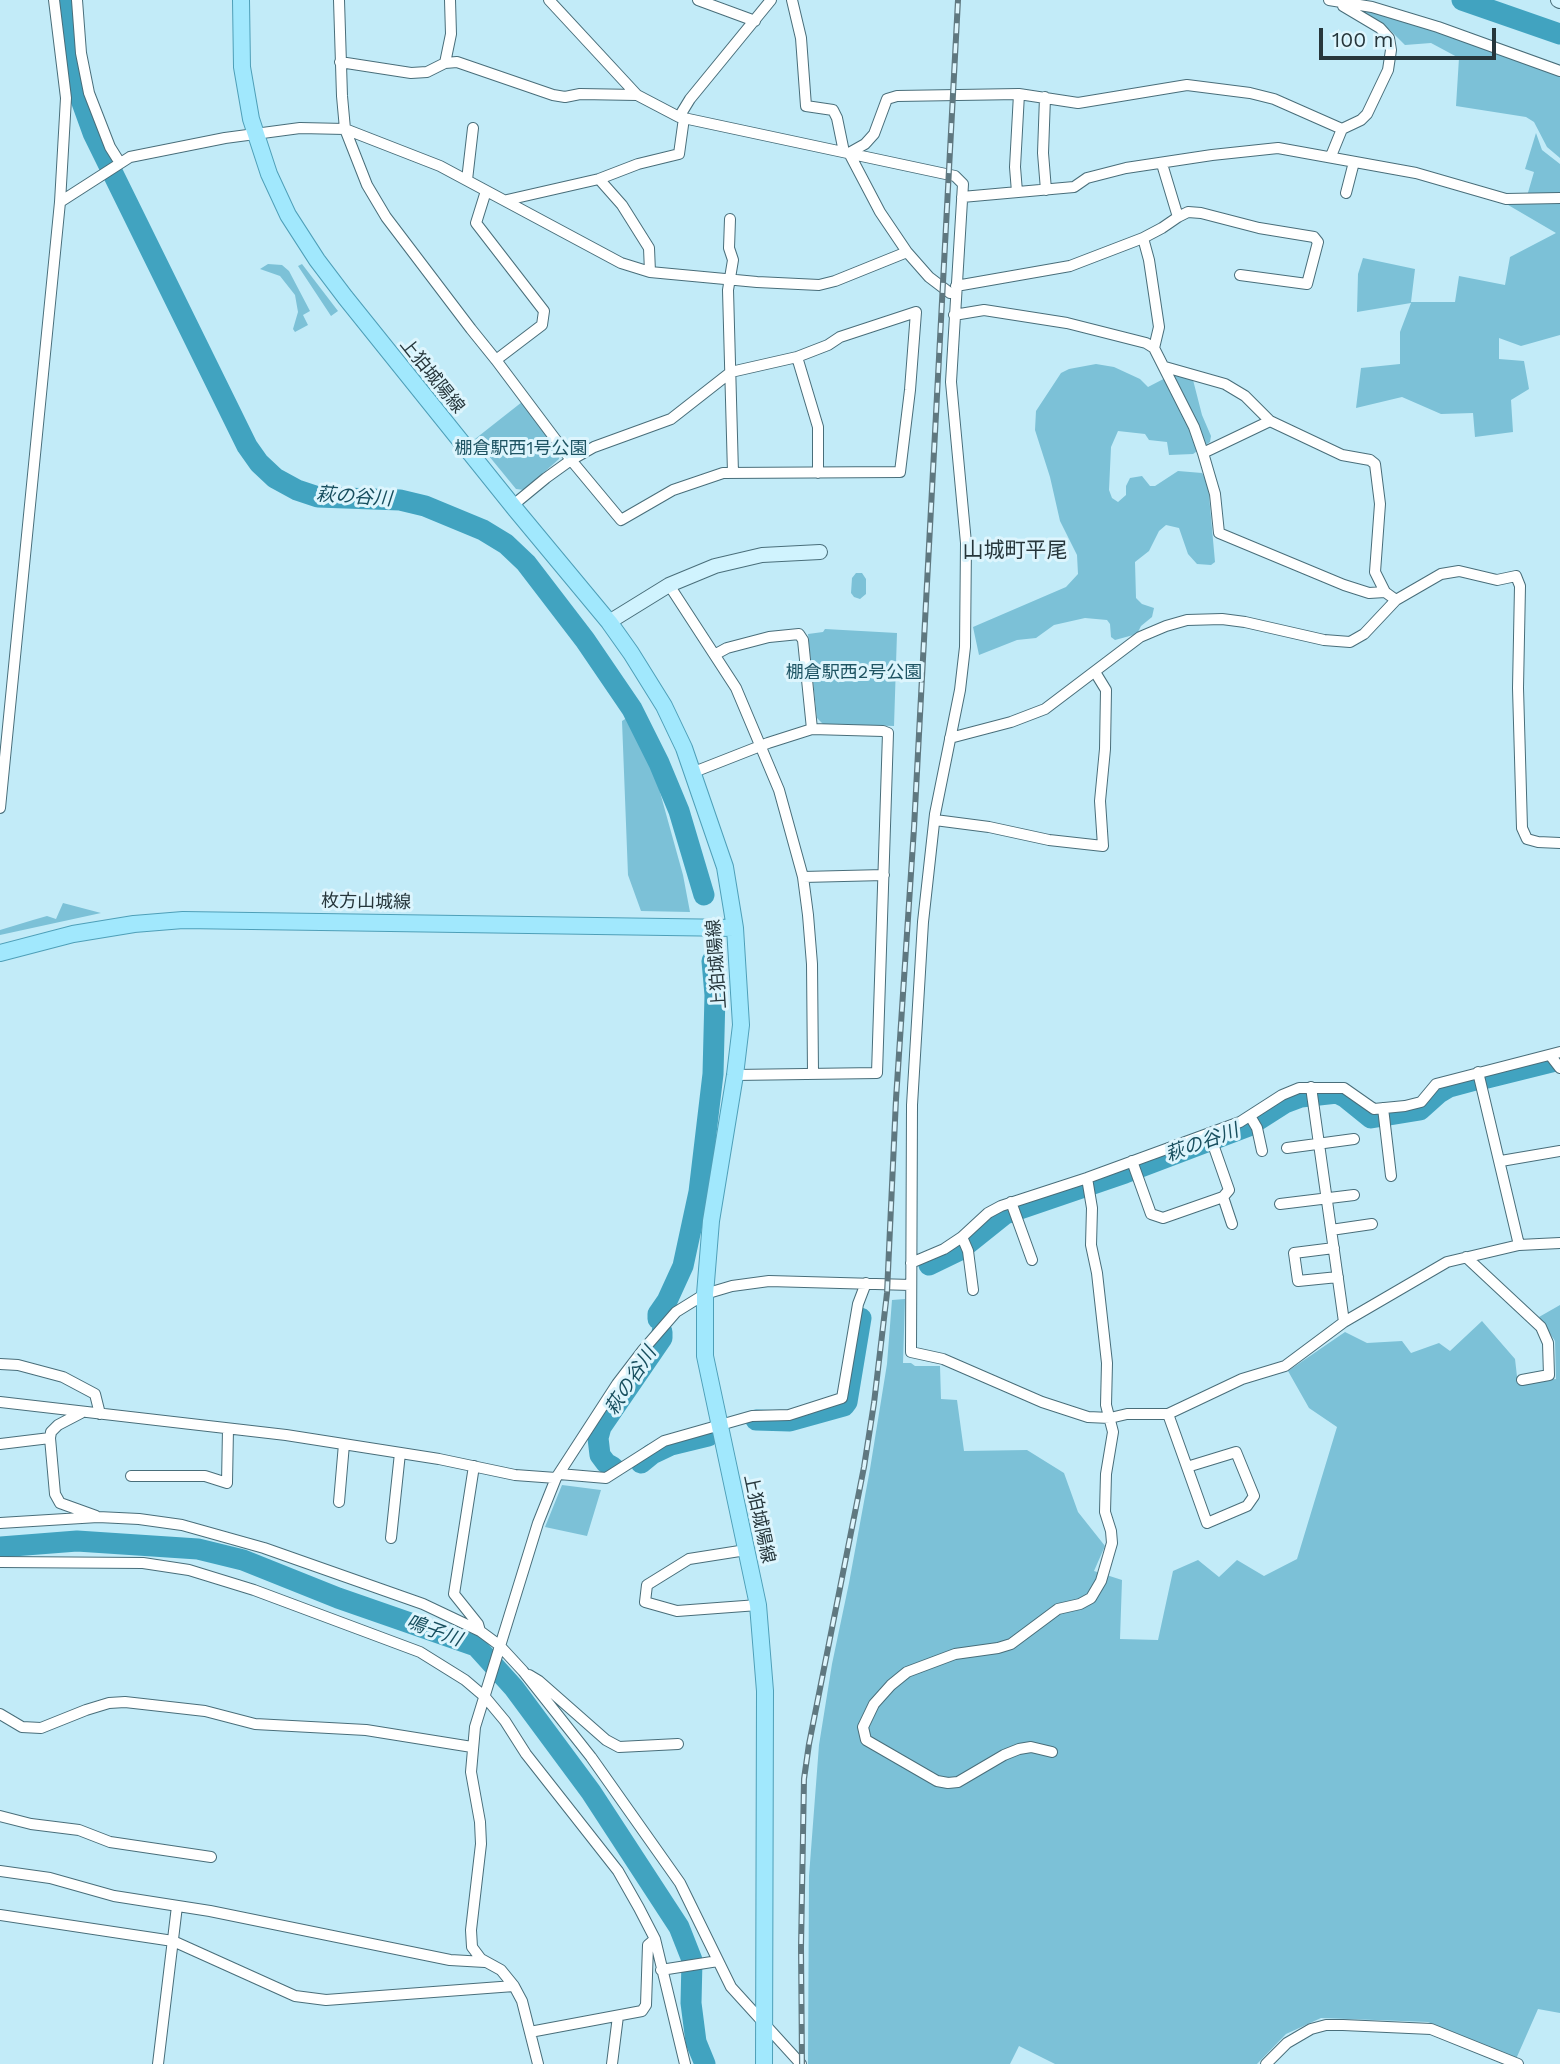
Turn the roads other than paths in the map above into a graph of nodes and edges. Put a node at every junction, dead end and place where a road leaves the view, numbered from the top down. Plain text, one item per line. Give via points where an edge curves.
1 (54, 0) edge
2 (77, 0) edge
3 (241, 0) edge
4 (339, 0) edge
5 (450, 0) edge
6 (549, 0) edge
7 (698, 0) edge
8 (771, 0) edge
9 (792, 0) edge
10 (1333, 2) edge
11 (755, 21) junction
12 (340, 62) junction
13 (445, 63) junction
14 (1560, 71) edge
15 (1019, 93) junction
16 (638, 95) junction
17 (1045, 97) junction
18 (682, 118) junction
19 (473, 128) dead end
20 (345, 129) junction
21 (1342, 129) junction
22 (255, 135) junction
23 (846, 153) junction
24 (1331, 156) junction
25 (1354, 162) junction
26 (119, 164) junction
27 (1162, 164) junction
28 (599, 179) junction
29 (467, 180) junction
30 (1046, 190) junction
31 (486, 191) junction
32 (1017, 192) junction
33 (1346, 193) dead end
34 (962, 197) junction
35 (1560, 198) edge
36 (507, 200) junction
37 (60, 202) junction
38 (1178, 217) junction
39 (730, 219) dead end
40 (1143, 238) junction
41 (907, 252) junction
42 (650, 272) junction
43 (1240, 275) dead end
44 (731, 280) junction
45 (956, 290) junction
46 (954, 315) junction
47 (1154, 348) junction
48 (797, 357) junction
49 (496, 360) junction
50 (1165, 367) junction
51 (731, 372) junction
52 (1270, 421) junction
53 (1203, 453) junction
54 (571, 460) junction
55 (733, 473) junction
56 (818, 473) junction
57 (512, 506) junction
58 (820, 552) dead end
59 (669, 585) junction
60 (1385, 592) junction
61 (1396, 600) junction
62 (610, 622) junction
63 (716, 654) junction
64 (1095, 672) junction
65 (812, 729) junction
66 (950, 738) junction
67 (762, 747) junction
68 (694, 772) junction
69 (0, 808) edge
70 (935, 820) junction
71 (1560, 843) edge
72 (884, 875) junction
73 (803, 877) junction
74 (735, 928) junction
75 (0, 953) edge
76 (1556, 1059) edge
77 (1478, 1072) junction
78 (813, 1073) junction
79 (735, 1075) junction
80 (1313, 1092) junction
81 (1383, 1114) junction
82 (1252, 1120) junction
83 (1211, 1137) junction
84 (1354, 1139) dead end
85 (1320, 1143) junction
86 (1287, 1148) dead end
87 (1560, 1151) edge
88 (1262, 1152) dead end
89 (1501, 1161) junction
90 (1134, 1166) junction
91 (1391, 1176) dead end
92 (1088, 1183) junction
93 (1354, 1195) dead end
94 (1223, 1196) junction
95 (1327, 1198) junction
96 (1280, 1204) dead end
97 (1013, 1207) junction
98 (1232, 1224) dead end
99 (1372, 1224) dead end
100 (1331, 1230) junction
101 (964, 1242) junction
102 (1560, 1244) edge
103 (1520, 1245) junction
104 (1334, 1248) junction
105 (1466, 1257) junction
106 (1032, 1260) dead end
107 (911, 1263) junction
108 (1338, 1277) junction
109 (866, 1283) junction
110 (911, 1285) junction
111 (973, 1290) dead end
112 (705, 1294) junction
113 (1344, 1322) junction
114 (0, 1364) edge
115 (1522, 1380) dead end
116 (0, 1402) edge
117 (83, 1412) junction
118 (100, 1414) junction
119 (1168, 1415) junction
120 (1110, 1418) junction
121 (719, 1424) junction
122 (228, 1429) junction
123 (50, 1438) junction
124 (0, 1444) edge
125 (344, 1444) junction
126 (400, 1453) junction
127 (474, 1466) junction
128 (1187, 1467) junction
129 (131, 1476) dead end
130 (558, 1476) junction
131 (339, 1502) dead end
132 (98, 1517) junction
133 (0, 1523) edge
134 (391, 1538) dead end
135 (746, 1550) junction
136 (0, 1562) edge
137 (758, 1605) junction
138 (480, 1631) junction
139 (498, 1649) junction
140 (523, 1671) junction
141 (486, 1694) junction
142 (0, 1714) edge
143 (678, 1744) dead end
144 (472, 1747) junction
145 (1052, 1752) dead end
146 (0, 1816) edge
147 (211, 1857) dead end
148 (0, 1871) edge
149 (177, 1906) junction
150 (0, 1915) edge
151 (655, 1940) junction
152 (173, 1941) junction
153 (485, 1962) junction
154 (714, 1962) junction
155 (665, 1970) junction
156 (514, 1986) junction
157 (618, 2016) junction
158 (764, 2021) junction
159 (530, 2032) junction
160 (158, 2064) edge
161 (538, 2064) edge
162 (612, 2064) edge
163 (685, 2064) edge
164 (764, 2064) edge
165 (801, 2064) edge
166 (1266, 2064) edge
167 (1518, 2064) edge

1 - 37 street via 66,98
2 - 26 street via 89,93
3 - 22 main road, 上狛城陽線 via 242,67
4 - 12 street
5 - 13 street via 451,34
6 - 16 street
7 - 11 street
8 - 11 street
9 - 23 street via 801,38 806,106 833,110
10 - 14 street via 1372,7
10 - 21 street via 1380,28 1389,38 1391,50 1388,70 1367,114
11 - 18 street via 690,99
12 - 13 street via 411,73 427,72
12 - 20 street
13 - 16 street via 457,62 565,97
15 - 17 street
15 - 23 street via 887,99 874,134
15 - 32 street
16 - 18 street
17 - 21 street via 1091,102 1187,85 1274,99
17 - 30 street via 1042,153
18 - 23 street
18 - 28 street via 679,153
19 - 29 street
20 - 22 street via 300,128
20 - 29 street
20 - 49 street via 367,185 386,217
21 - 24 street
22 - 26 street via 130,157
22 - 57 main road, 上狛城陽線 via 288,215 317,260
23 - 34 street via 956,177 963,184
23 - 41 street
24 - 25 street
24 - 27 street via 1278,148
25 - 33 street
25 - 35 street via 1416,173 1506,199
26 - 37 street
27 - 30 street via 1126,168 1087,178 1074,187
27 - 38 street
28 - 36 street
28 - 42 street via 649,248
29 - 31 street
30 - 32 street
31 - 36 street
31 - 49 street via 476,223 544,311 542,325
32 - 34 street
34 - 45 street
36 - 42 street via 621,263
37 - 69 street
38 - 40 street
38 - 43 street via 1201,213 1314,237 1318,242 1307,284
39 - 44 street
40 - 45 street via 1070,265
40 - 47 street via 1159,327
41 - 44 street via 819,285
41 - 45 street via 938,284 950,293
42 - 44 street
44 - 51 street
45 - 46 street
46 - 47 street via 984,310 1054,321
46 - 66 street via 951,382 966,543 966,618 960,690
47 - 50 street
48 - 51 street
48 - 56 street via 818,427
48 - 56 street via 916,312 900,472
49 - 54 street
50 - 52 street via 1225,384
50 - 53 street
51 - 54 street via 671,419
51 - 55 street
52 - 53 street
52 - 60 street via 1342,455 1375,464 1380,504 1375,572
53 - 60 street via 1215,494 1219,533 1344,585 1369,593
54 - 55 street via 621,520 673,490
54 - 57 street
55 - 56 street
57 - 62 main road, 上狛城陽線
58 - 59 street via 746,558
59 - 62 street
59 - 63 street
60 - 61 street
61 - 64 street via 1364,634 1350,642 1245,622 1187,620 1140,637
61 - 71 street via 1446,572 1466,572 1490,580 1516,576 1520,586 1522,828 1527,839
62 - 68 main road, 上狛城陽線 via 664,706
63 - 65 street via 769,637 799,634
63 - 67 street
64 - 66 street via 1034,714
64 - 70 street via 1106,690 1103,846
65 - 67 street
65 - 72 street via 888,733
66 - 70 street
67 - 68 street
67 - 73 street
68 - 74 main road, 上狛城陽線 via 724,867
70 - 107 street via 923,922 912,1105
72 - 73 street
72 - 78 street via 877,1073
73 - 78 street via 812,964
74 - 75 main road, 枚方山城線 via 183,920 74,934
74 - 79 main road, 上狛城陽線 via 741,1025
76 - 77 street
77 - 81 street via 1436,1084 1421,1102
77 - 89 street
78 - 79 street
79 - 112 main road, 上狛城陽線 via 711,1221
80 - 81 street via 1344,1088
80 - 82 street via 1299,1088 1282,1095
80 - 85 street
81 - 91 street
82 - 83 street
82 - 88 street
83 - 90 street
83 - 94 street via 1228,1190
84 - 85 street
85 - 86 street
85 - 95 street
87 - 89 street
89 - 103 street
90 - 92 street
90 - 94 street via 1151,1214 1163,1218
92 - 97 street
92 - 120 street
93 - 95 street
94 - 98 street
95 - 96 street
95 - 100 street
97 - 101 street via 988,1213
97 - 106 street
99 - 100 street
100 - 104 street
101 - 107 street
101 - 111 street
102 - 103 street
103 - 105 street
104 - 108 street
104 - 108 street via 1294,1253 1298,1282
105 - 113 street via 1447,1262
105 - 115 street via 1541,1327 1548,1343 1549,1375
107 - 110 street
108 - 113 street
109 - 110 street
109 - 112 street via 769,1282
109 - 121 street via 858,1304 842,1398 789,1415 752,1416
110 - 120 street via 911,1352 943,1359 1054,1406 1088,1417
112 - 121 main road, 上狛城陽線 via 705,1356
112 - 130 street via 676,1312 643,1350
113 - 119 street via 1286,1366 1242,1379
114 - 118 street via 64,1377 95,1394
116 - 117 street
117 - 118 street
117 - 123 street via 58,1425
118 - 122 street
119 - 120 street
119 - 128 street
120 - 145 street via 1114,1432 1105,1474 1105,1512 1112,1543 1091,1598 1058,1609 1011,1644 955,1654 907,1672 874,1704 863,1727 866,1740 948,1783 1019,1749
121 - 130 street via 664,1441 606,1478
121 - 135 main road, 上狛城陽線
122 - 125 street
122 - 129 street via 227,1483 205,1476
123 - 124 street
123 - 132 street via 55,1494 60,1503
125 - 126 street
125 - 131 street
126 - 127 street
126 - 134 street
127 - 130 street via 515,1475
127 - 138 street via 454,1594
128 - 128 street via 1207,1524 1247,1506 1254,1496 1236,1452
130 - 139 street
132 - 133 street
132 - 138 street via 166,1521 264,1548 423,1604
135 - 137 main road, 上狛城陽線
135 - 137 street via 689,1559 647,1586 645,1602 677,1611
136 - 141 street via 143,1563 189,1570 421,1652
137 - 158 main road, 上狛城陽線 via 765,1691
138 - 139 street
139 - 140 street
139 - 141 street
140 - 143 street via 619,1747
140 - 154 street via 680,1883
141 - 144 street
141 - 151 street via 618,1871
142 - 144 street via 22,1727 41,1728 86,1710 125,1702 205,1711 255,1724 366,1730
144 - 153 street via 481,1844 471,1942
146 - 147 street via 79,1830 110,1842
148 - 149 street
149 - 152 street
149 - 153 street via 450,1961
150 - 152 street
151 - 155 street
151 - 157 street via 648,1945 646,2005 642,2011
152 - 156 street via 295,1996 326,2000
152 - 160 street
153 - 156 street
154 - 155 street
154 - 158 street
155 - 163 street
156 - 159 street
157 - 159 street
157 - 162 street
158 - 164 main road, 上狛城陽線
158 - 165 street
159 - 161 street
166 - 167 street via 1287,2043 1326,2025 1431,2029

